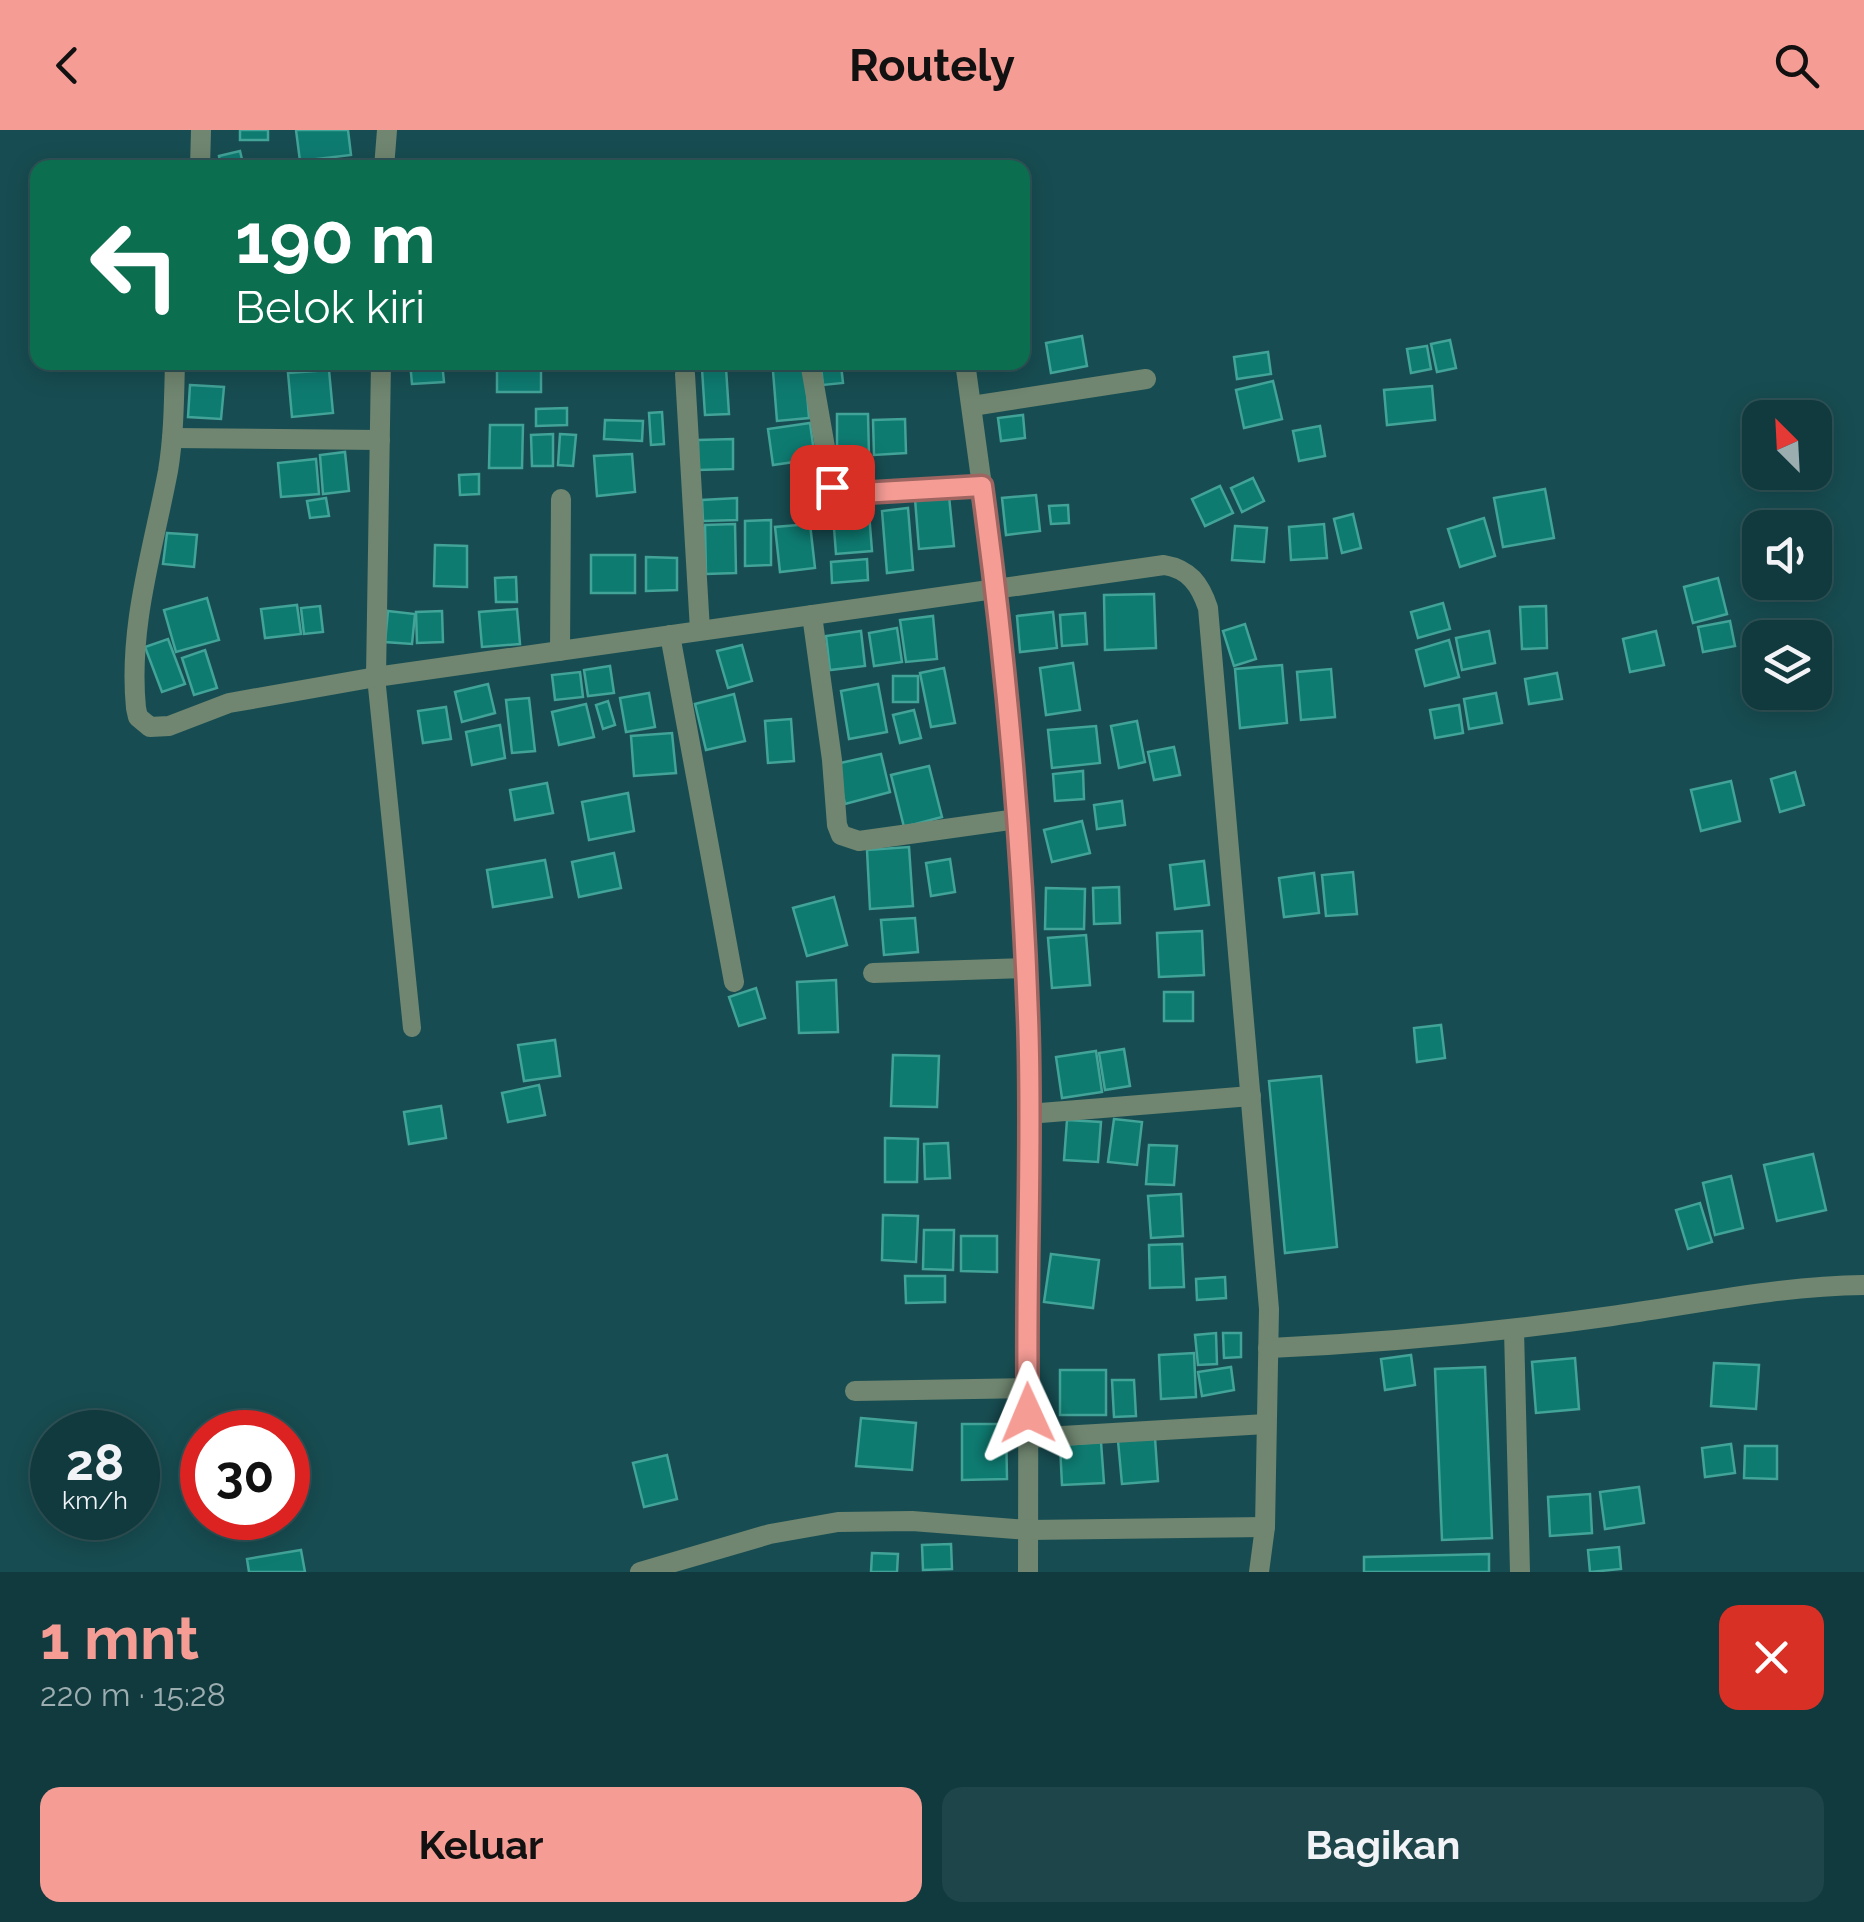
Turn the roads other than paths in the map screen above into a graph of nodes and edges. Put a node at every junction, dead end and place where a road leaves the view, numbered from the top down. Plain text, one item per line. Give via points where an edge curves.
1 (200, 130) edge
2 (386, 130) edge
3 (200, 160) edge
4 (384, 160) edge
5 (176, 370) edge
6 (381, 370) edge
7 (811, 370) edge
8 (966, 370) edge
9 (686, 374) dead end
10 (1146, 379) dead end
11 (972, 406) junction
12 (172, 438) junction
13 (380, 440) junction
14 (982, 486) junction
15 (561, 499) dead end
16 (996, 588) junction
17 (812, 615) junction
18 (700, 630) junction
19 (670, 635) junction
20 (560, 651) junction
21 (376, 678) junction
22 (1017, 819) junction
23 (1026, 968) junction
24 (872, 973) dead end
25 (734, 982) dead end
26 (412, 1028) dead end
27 (1251, 1096) junction
28 (1028, 1114) junction
29 (1864, 1285) edge
30 (1514, 1330) junction
31 (1268, 1348) junction
32 (1027, 1388) junction
33 (854, 1391) dead end
34 (1266, 1424) junction
35 (1028, 1438) junction
36 (1265, 1527) junction
37 (1028, 1530) junction
38 (640, 1572) edge
39 (1028, 1572) edge
40 (1259, 1572) edge
41 (1520, 1572) edge

1 - 3 street
2 - 4 street
5 - 12 street
6 - 13 street
7 - 14 street via 836,492
8 - 11 street
9 - 18 street
10 - 11 street
11 - 14 street
12 - 13 street
12 - 21 street via 138,612 138,717 162,728 229,704
13 - 21 street
14 - 16 street
15 - 20 street
16 - 17 street
16 - 22 street
16 - 27 street via 1164,565 1190,575 1204,594
17 - 18 street
17 - 22 street via 841,835 859,841
18 - 19 street
19 - 20 street
19 - 25 street
20 - 21 street
21 - 26 lane
22 - 23 street
23 - 24 street
23 - 28 street
27 - 28 street
27 - 31 street
28 - 32 street
29 - 30 street
30 - 31 street
30 - 41 street
31 - 34 street
32 - 33 street
32 - 35 street
34 - 35 street
34 - 36 street
35 - 37 street
36 - 37 street
36 - 40 street
37 - 38 street via 838,1522 770,1534
37 - 39 street

